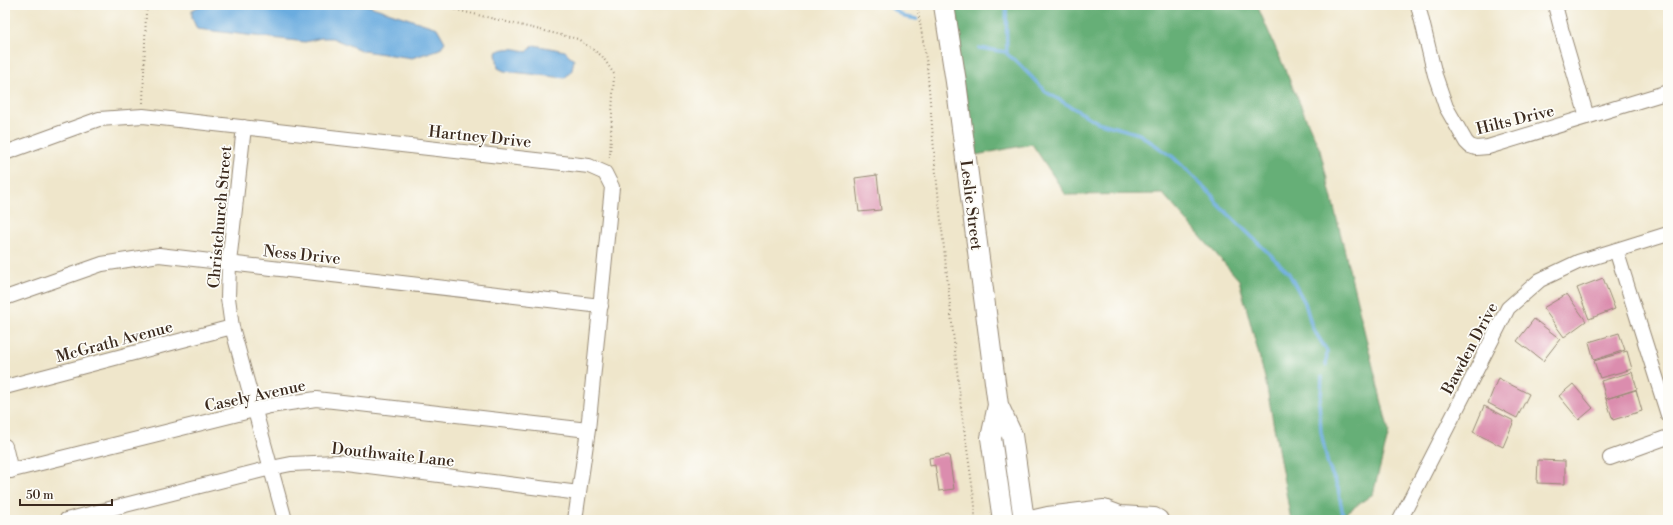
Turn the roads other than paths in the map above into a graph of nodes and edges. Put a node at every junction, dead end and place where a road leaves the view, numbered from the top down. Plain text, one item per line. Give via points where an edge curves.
1 (944, 5) edge
2 (1418, 5) edge
3 (1555, 5) edge
4 (1668, 92) edge
5 (1587, 117) junction
6 (244, 127) junction
7 (5, 153) edge
8 (1668, 234) edge
9 (1616, 250) junction
10 (229, 263) junction
11 (5, 298) edge
12 (601, 306) junction
13 (232, 327) junction
14 (5, 387) edge
15 (998, 405) junction
16 (255, 410) junction
17 (1668, 415) edge
18 (588, 430) junction
19 (1668, 437) edge
20 (5, 446) edge
21 (1610, 458) dead end
22 (271, 468) junction
23 (8, 471) edge
24 (579, 493) junction
25 (1118, 518) edge
26 (66, 520) edge
27 (285, 520) edge
28 (575, 520) edge
29 (1003, 520) edge
30 (1024, 520) edge
31 (1035, 520) edge
32 (1158, 520) edge
33 (1400, 520) edge

1 - 15 main road, Leslie Street
2 - 5 street, Hilts Drive via 1440,93 1470,146 1488,147
3 - 5 street
4 - 5 street, Hilts Drive
6 - 7 street, Hartney Drive via 143,116 99,120
6 - 10 street, Christchurch Street
6 - 12 street, Hartney Drive via 589,166 605,173 612,187
8 - 9 street, Bawden Drive
9 - 17 street
9 - 33 street, Bawden Drive via 1578,262 1540,280 1508,308
10 - 11 street, Ness Drive via 159,255 102,264
10 - 12 street, Ness Drive
10 - 13 street, Christchurch Street via 228,298
12 - 18 street
13 - 14 street, McGrath Avenue
13 - 16 street, Christchurch Street
15 - 29 main road, Leslie Street via 991,438
15 - 30 main road, Leslie Street via 1012,435
16 - 18 street, Casely Avenue via 316,400
16 - 22 street, Christchurch Street
16 - 23 street, Casely Avenue
18 - 24 street
19 - 21 street
20 - 23 street
22 - 24 street, Douthwaite Lane via 291,464 337,462
22 - 26 street, Douthwaite Lane
22 - 27 street, Christchurch Street
24 - 28 street
25 - 31 main road via 1104,510
25 - 32 main road

